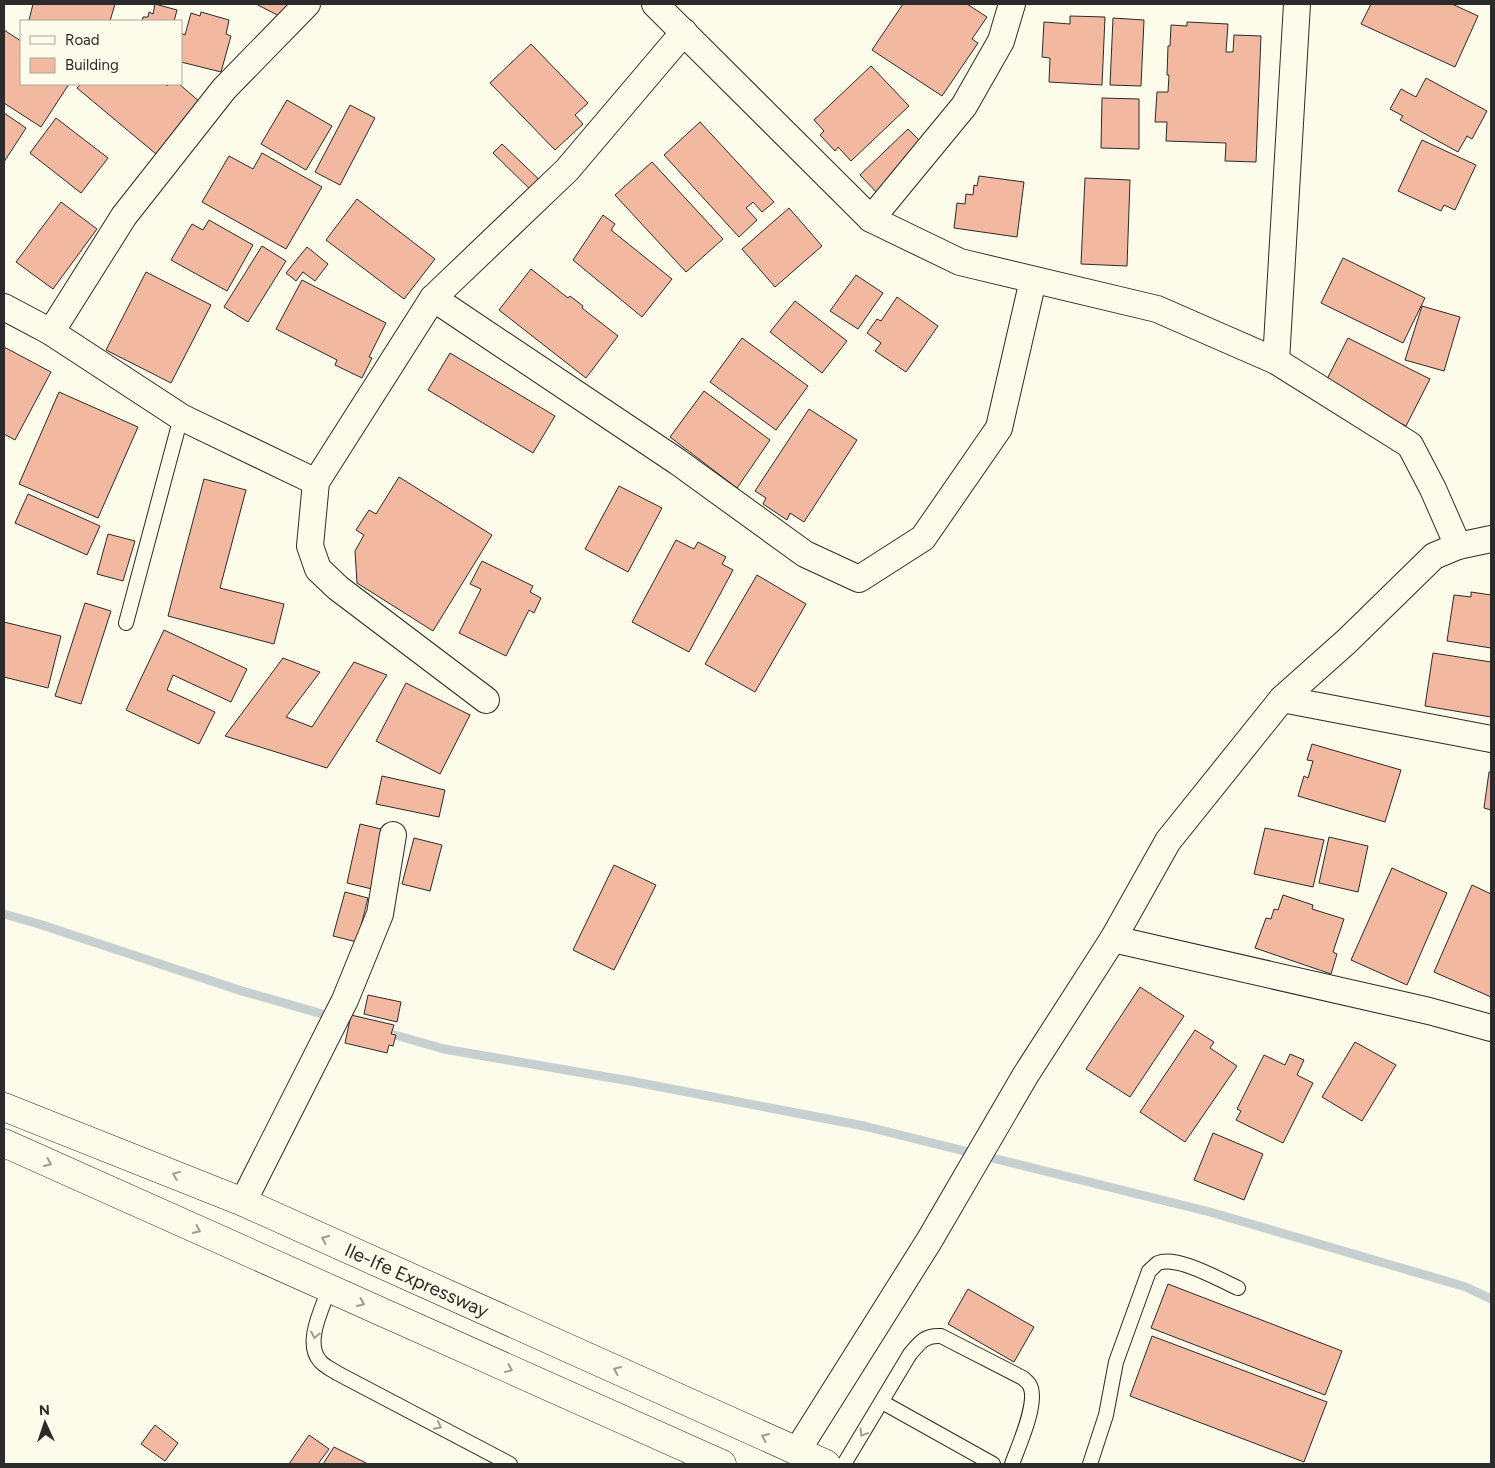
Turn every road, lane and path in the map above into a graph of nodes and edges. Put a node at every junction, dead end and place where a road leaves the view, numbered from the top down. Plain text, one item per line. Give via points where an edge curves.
1 (306, 4) edge
2 (655, 4) edge
3 (1012, 4) edge
4 (1297, 4) edge
5 (684, 32) junction
6 (872, 219) junction
7 (1033, 280) junction
8 (434, 298) junction
9 (4, 306) edge
10 (51, 332) junction
11 (1276, 362) junction
12 (181, 417) junction
13 (316, 482) junction
14 (1491, 539) edge
15 (1458, 546) junction
16 (126, 623) dead end
17 (1282, 699) junction
18 (486, 700) dead end
19 (1491, 739) edge
20 (392, 834) dead end
21 (1113, 939) junction
22 (1491, 1028) edge
23 (4, 1107) edge
24 (4, 1143) edge
25 (243, 1202) junction
26 (1238, 1288) dead end
27 (329, 1289) junction
28 (882, 1402) junction
29 (796, 1451) junction
30 (510, 1464) edge
31 (722, 1464) edge
32 (826, 1464) edge
33 (844, 1464) edge
34 (993, 1464) edge
35 (1012, 1464) edge
36 (1090, 1464) edge

1 - 10 street via 224,89 124,216
2 - 5 street
3 - 6 street via 1001,41 964,106
4 - 11 street
5 - 6 street
5 - 8 street via 567,170
6 - 7 street via 960,262
7 - 8 street via 999,428 924,538 858,579 805,554 678,462
7 - 11 street via 1157,309
8 - 13 street
9 - 10 street
10 - 12 street
11 - 15 street via 1410,445
12 - 13 street
12 - 16 lane
13 - 18 street via 310,546 318,569 338,588
14 - 15 street
15 - 17 street via 1434,556
17 - 19 street
17 - 21 street via 1168,842
20 - 25 street via 380,914 348,992
21 - 22 street
21 - 29 street via 1025,1076 929,1241
25 -> 23 highway, Ile-Ife Expressway
24 -> 27 highway
29 -> 25 highway, Ile-Ife Expressway
26 - 36 lane via 1187,1265 1172,1262 1158,1263 1149,1271 1116,1362 1106,1415
27 -> 30 lane via 313,1338 320,1362
27 -> 31 highway
28 -> 33 lane
28 - 34 lane
28 - 35 lane via 910,1354 923,1340 941,1336 1029,1384 1032,1404
29 - 32 highway, Ile-Ife Expressway

